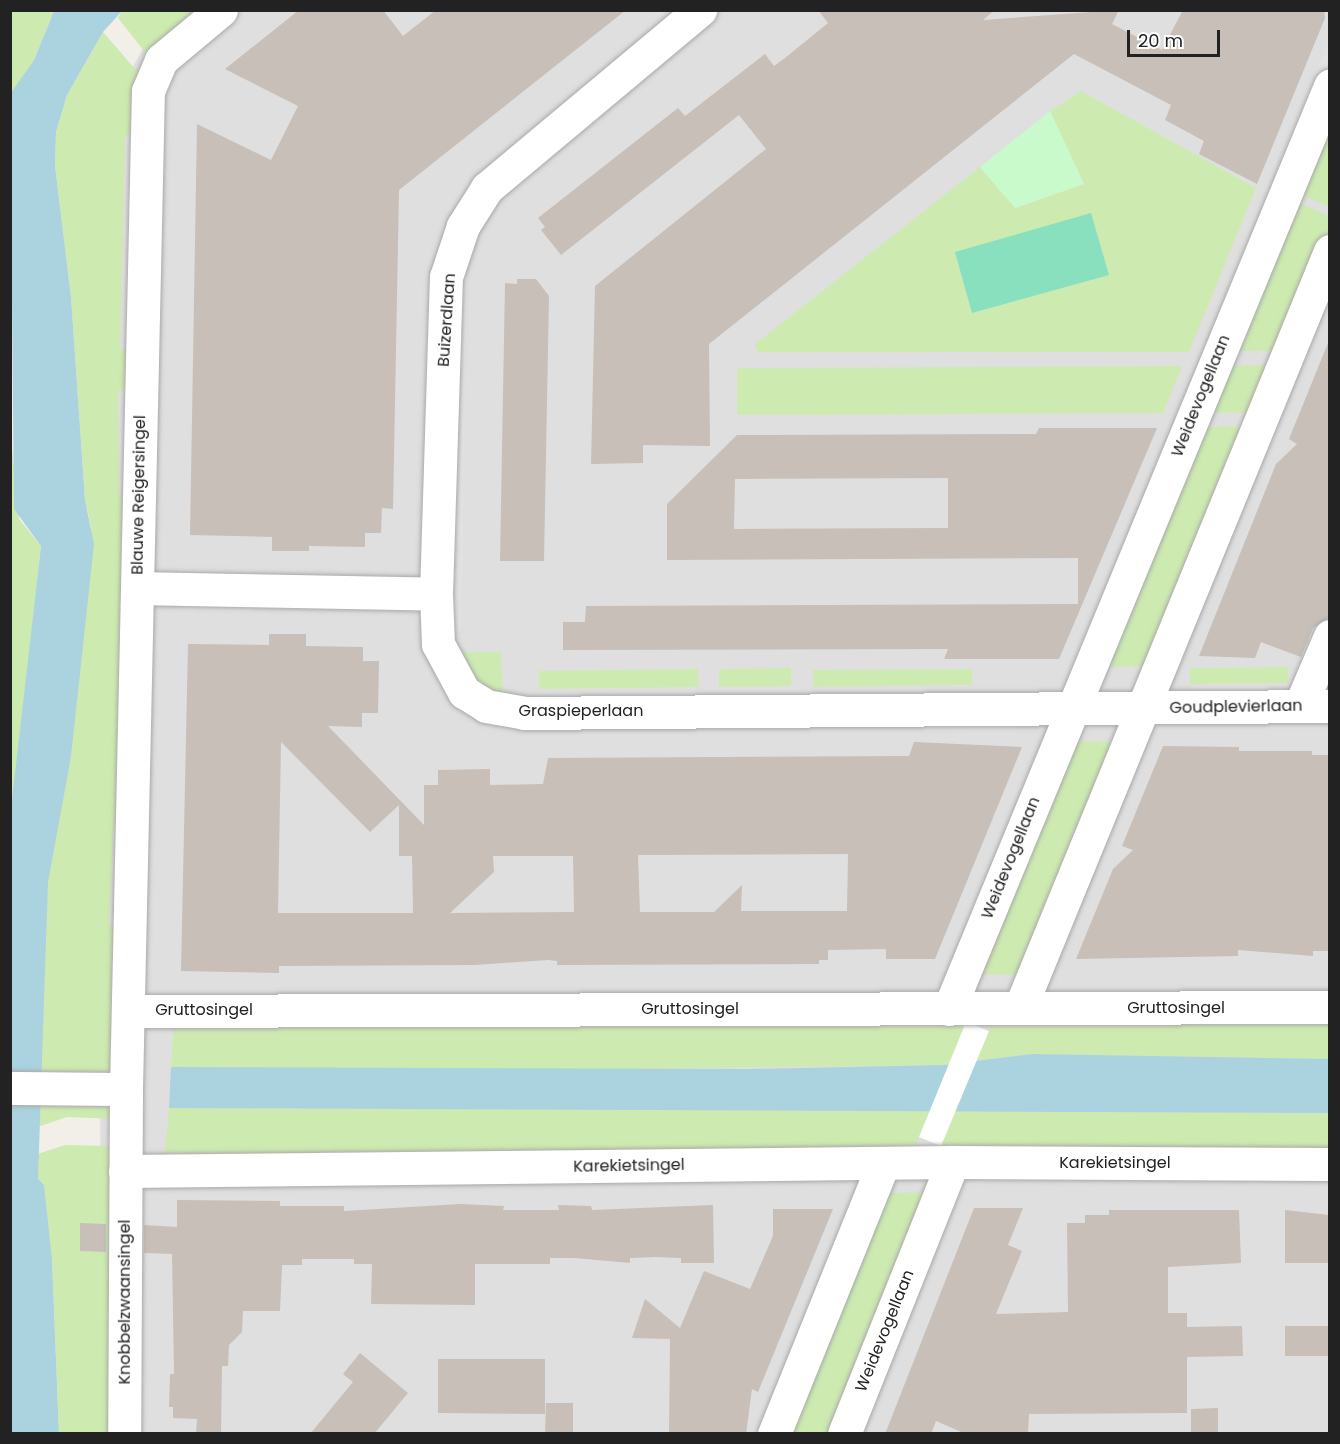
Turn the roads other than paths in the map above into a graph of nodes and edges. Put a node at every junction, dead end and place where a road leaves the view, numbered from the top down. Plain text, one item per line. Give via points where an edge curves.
1 (221, 10) edge
2 (700, 10) edge
3 (1329, 86) edge
4 (1329, 251) edge
5 (137, 588) junction
6 (436, 594) junction
7 (1329, 636) edge
8 (1072, 706) junction
9 (1315, 706) edge
10 (1143, 708) junction
11 (1329, 1007) edge
12 (1020, 1008) junction
13 (949, 1009) junction
14 (128, 1011) junction
15 (10, 1088) edge
16 (126, 1089) junction
17 (953, 1162) junction
18 (883, 1164) junction
19 (1329, 1164) edge
20 (125, 1170) junction
21 (124, 1434) edge
22 (774, 1434) edge
23 (844, 1434) edge

1 - 5 street, Blauwe Reigersingel via 161,60 148,92
2 - 6 street, Buizerdlaan via 487,188 463,226 446,277
3 - 8 street, Weidevogellaan
4 - 10 street
5 - 6 street
5 - 14 street, Blauwe Reigersingel
6 - 8 street, Graspieperlaan via 438,644 464,692 486,706 524,713
7 - 9 street
8 - 10 street
8 - 13 street, Weidevogellaan
9 - 10 street, Goudplevierlaan
10 - 12 street
11 - 12 street, Gruttosingel
12 - 13 street, Gruttosingel
13 - 14 street, Gruttosingel
14 - 16 street
15 - 16 street
16 - 20 street
17 - 18 street, Karekietsingel
17 - 19 street, Karekietsingel
17 - 23 street, Weidevogellaan
18 - 20 street, Karekietsingel
18 - 22 street
20 - 21 street, Knobbelzwaansingel

